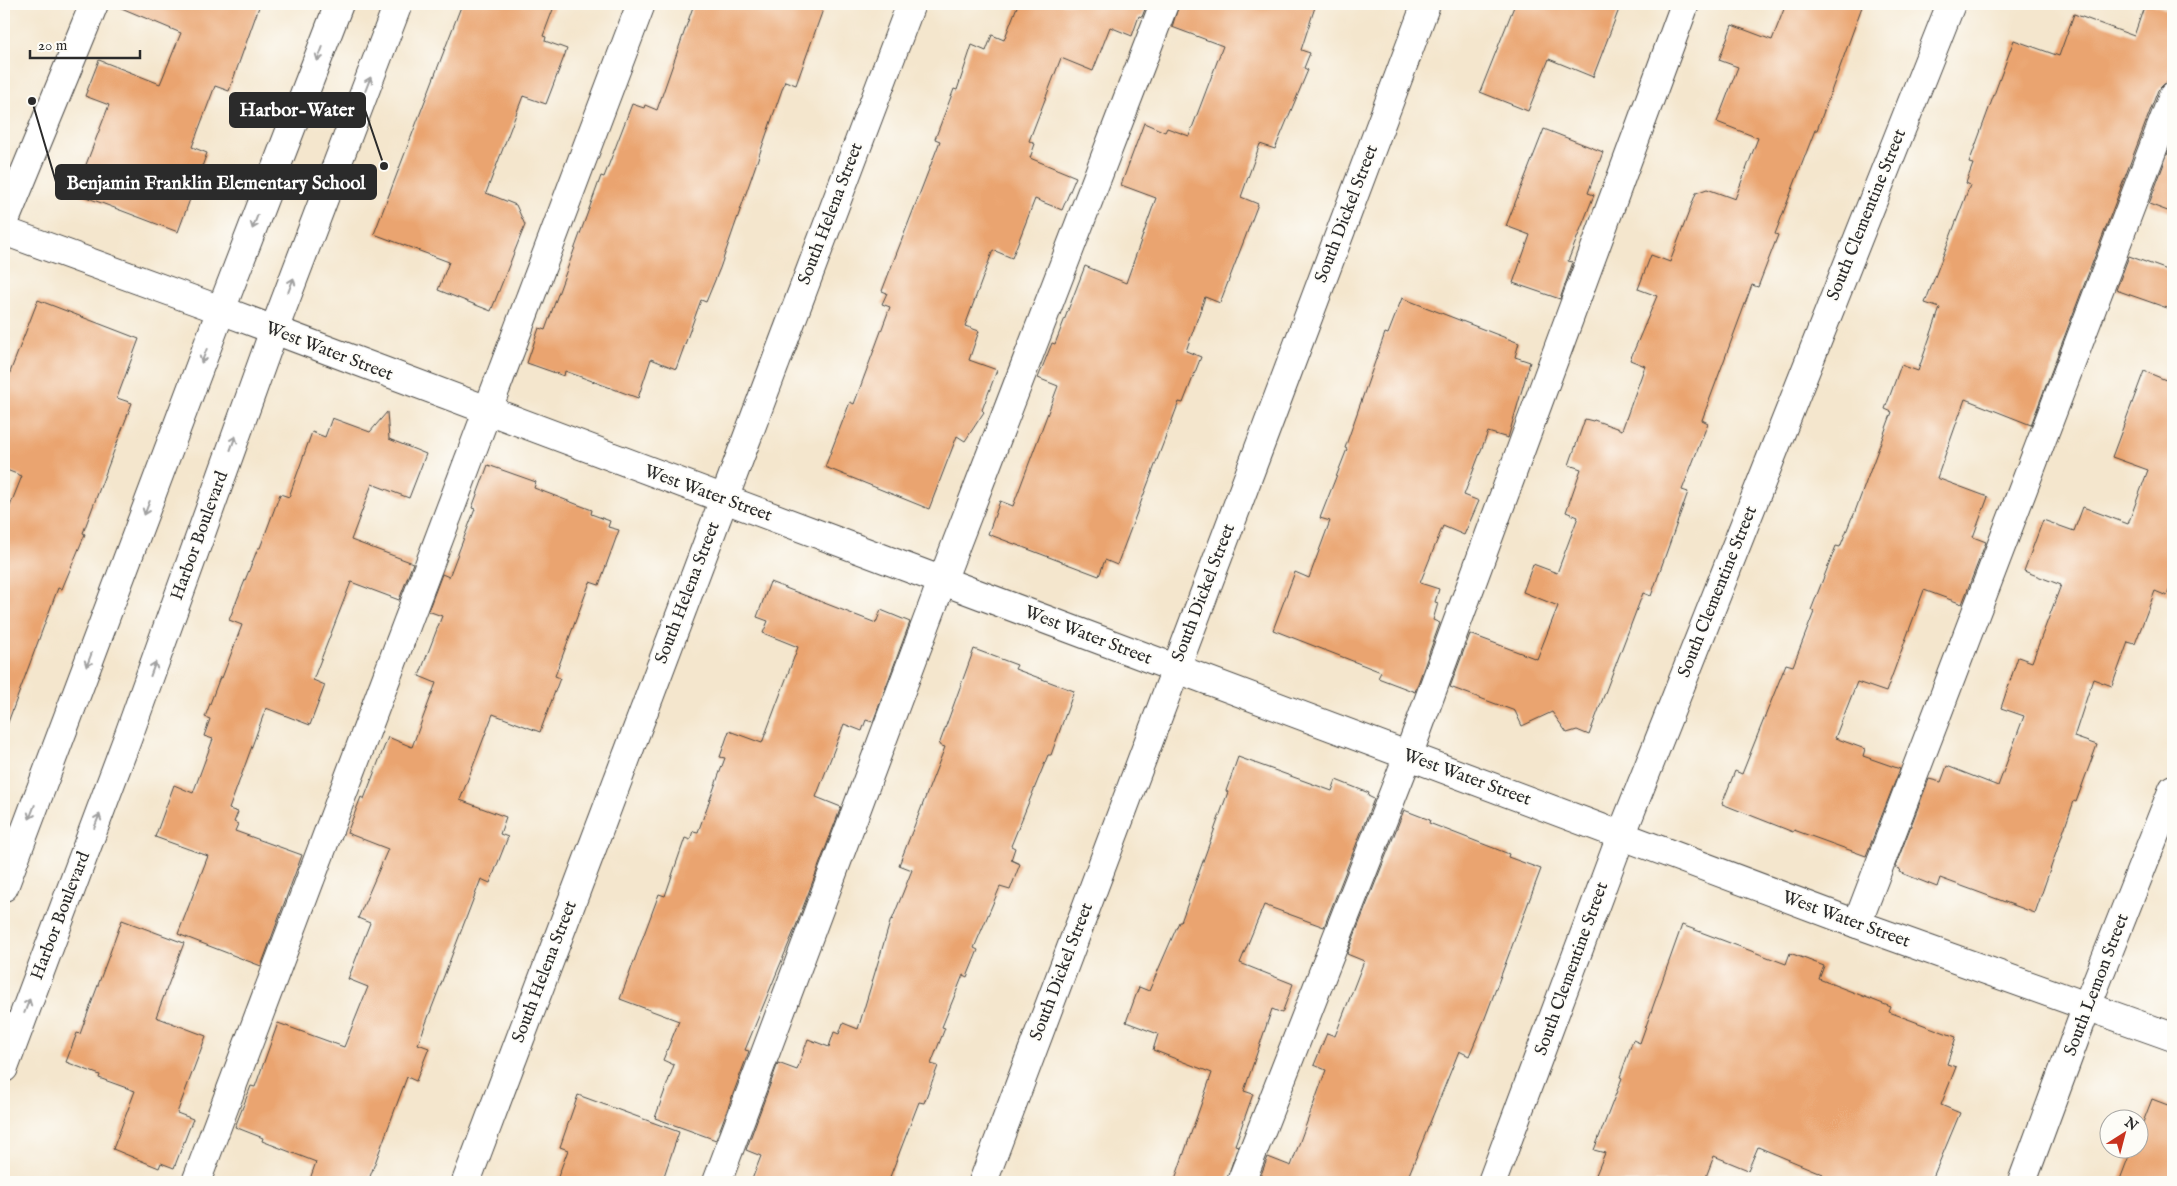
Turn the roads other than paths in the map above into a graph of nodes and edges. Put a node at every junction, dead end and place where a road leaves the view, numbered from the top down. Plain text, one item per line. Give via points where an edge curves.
1 (94, 4) edge
2 (339, 4) edge
3 (398, 4) edge
4 (640, 4) edge
5 (911, 4) edge
6 (1164, 4) edge
7 (1426, 4) edge
8 (1685, 4) edge
9 (1951, 4) edge
10 (2173, 96) edge
11 (4, 223) edge
12 (4, 231) edge
13 (221, 310) junction
14 (274, 330) junction
15 (486, 411) junction
16 (723, 500) junction
17 (942, 581) junction
18 (1176, 669) junction
19 (1408, 756) junction
20 (2173, 789) edge
21 (1621, 836) junction
22 (4, 887) edge
23 (1857, 924) junction
24 (2087, 1006) junction
25 (2173, 1037) edge
26 (4, 1068) edge
27 (196, 1182) edge
28 (466, 1182) edge
29 (717, 1182) edge
30 (983, 1182) edge
31 (1241, 1182) edge
32 (1492, 1182) edge
33 (2022, 1182) edge

1 - 11 street
2 -> 13 street
14 -> 3 street, Harbor Boulevard
4 - 15 street
5 - 16 street, South Helena Street
6 - 17 street
7 - 18 street, South Dickel Street
8 - 19 street
9 - 21 street, South Clementine Street
10 - 23 street
12 - 13 street, West Water Street
13 - 14 street, West Water Street
13 -> 22 street
14 - 15 street, West Water Street
26 -> 14 street, Harbor Boulevard via 128,737
15 - 16 street, West Water Street
15 - 27 street
16 - 17 street, West Water Street
16 - 28 street, South Helena Street
17 - 18 street, West Water Street
17 - 29 street
18 - 19 street, West Water Street
18 - 30 street, South Dickel Street
19 - 21 street, West Water Street
19 - 31 street
20 - 24 street, South Lemon Street
21 - 23 street, West Water Street
21 - 32 street, South Clementine Street
23 - 24 street, West Water Street
24 - 25 street, West Water Street
24 - 33 street, South Lemon Street

